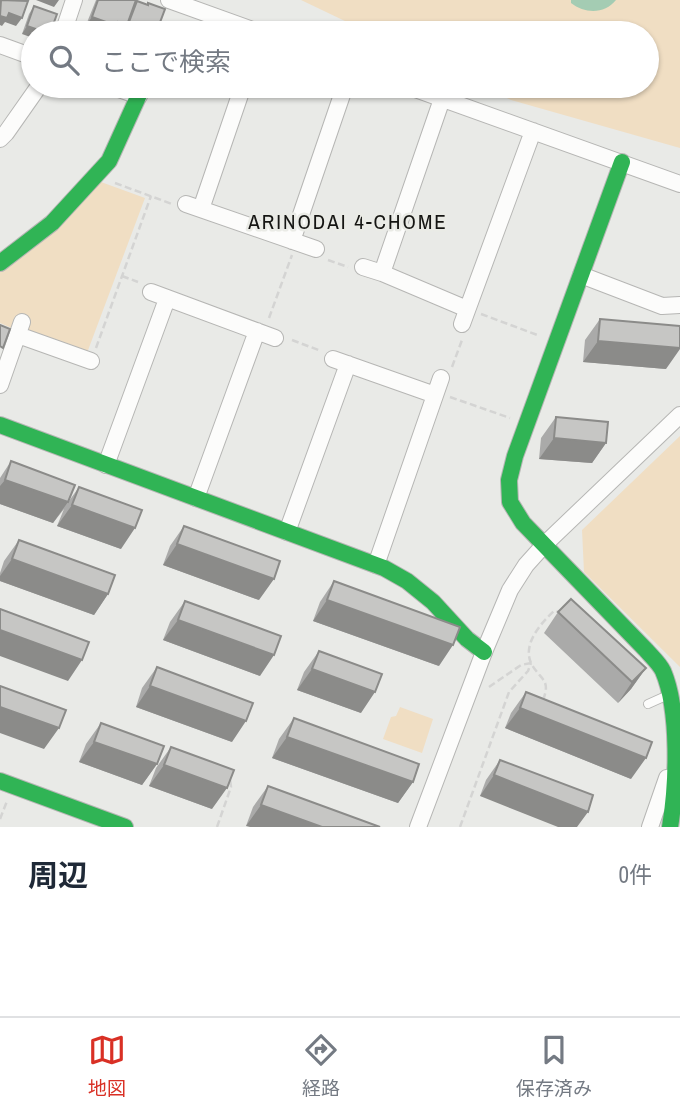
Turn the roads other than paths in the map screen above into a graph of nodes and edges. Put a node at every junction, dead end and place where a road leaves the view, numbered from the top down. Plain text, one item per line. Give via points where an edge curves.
1 (74, 0) edge
2 (169, 0) edge
3 (67, 21) edge
4 (228, 21) edge
5 (0, 45) edge
6 (21, 53) edge
7 (30, 98) edge
8 (138, 98) edge
9 (238, 98) edge
10 (341, 98) edge
11 (442, 99) joint
12 (533, 131) junction
13 (0, 139) edge
14 (622, 162) junction
15 (680, 184) edge
16 (294, 242) junction
17 (316, 249) road end
18 (0, 263) edge
19 (363, 267) road end
20 (382, 273) junction
21 (581, 275) junction
22 (151, 292) dead end
23 (167, 299) junction
24 (680, 305) edge
25 (91, 361) road end
26 (441, 378) road end
27 (0, 385) edge
28 (435, 395) junction
29 (680, 415) edge
30 (0, 425) edge
31 (106, 465) junction
32 (196, 498) junction
33 (286, 532) junction
34 (544, 545) junction
35 (376, 565) junction
36 (484, 652) junction
37 (670, 694) junction
38 (648, 704) dead end
39 (674, 777) junction
40 (0, 781) edge
41 (125, 827) edge
42 (418, 827) edge
43 (650, 827) edge
44 (670, 827) edge

1 - 3 street
2 - 4 street
5 - 6 street
7 - 13 street
8 - 18 street via 109,161 52,223
9 - 16 street via 193,206
10 - 16 street
11 - 12 street
11 - 20 street
12 - 14 street
12 - 20 street via 465,316
14 - 15 street
14 - 21 street
16 - 17 street
19 - 20 street
21 - 24 street via 662,306
21 - 34 street via 509,480 510,502
22 - 23 street
23 - 31 street
23 - 32 street via 265,334
25 - 27 street via 20,329
26 - 28 street
28 - 33 street via 340,362
28 - 35 street
29 - 34 street
30 - 31 street
31 - 32 street
32 - 33 street
33 - 35 street
34 - 36 street via 510,590
34 - 37 street via 646,650 662,670
35 - 36 street via 433,601
36 - 42 street
37 - 38 lane
37 - 39 street
39 - 43 street via 667,778
39 - 44 street
40 - 41 street

